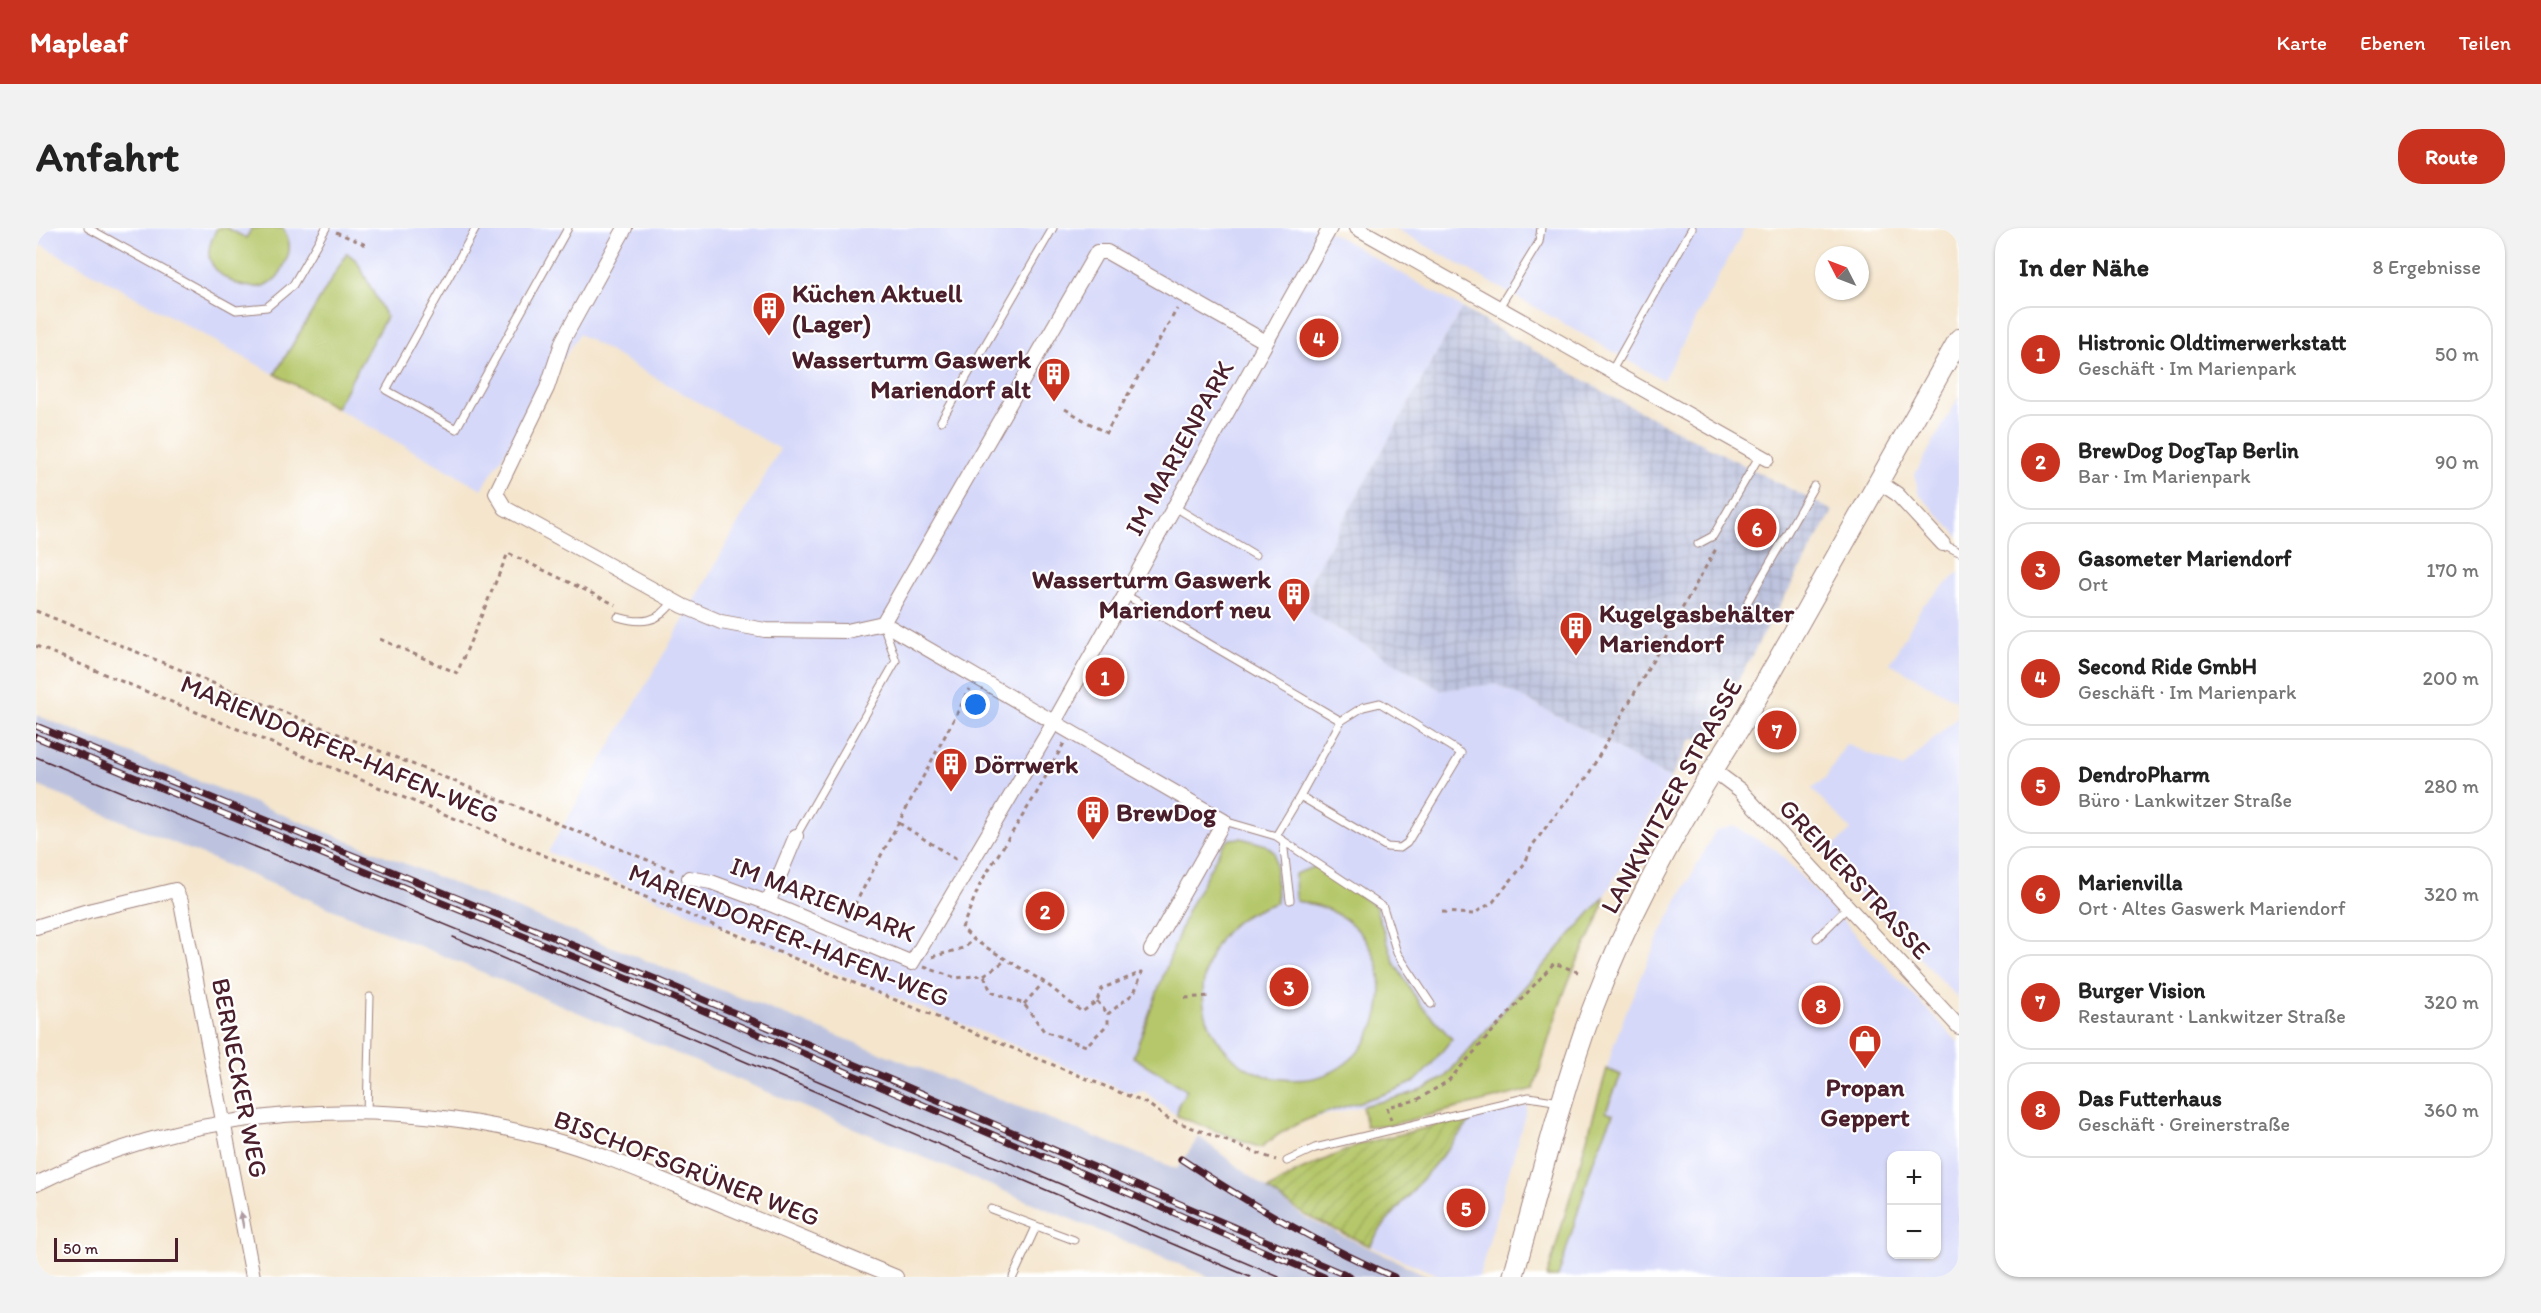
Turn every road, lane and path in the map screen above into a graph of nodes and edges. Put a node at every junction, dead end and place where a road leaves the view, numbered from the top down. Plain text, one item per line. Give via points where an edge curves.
1 (88, 228) edge
2 (327, 228) edge
3 (476, 228) edge
4 (568, 228) edge
5 (625, 228) edge
6 (1053, 228) edge
7 (1330, 228) edge
8 (1357, 228) edge
9 (1541, 228) edge
10 (1692, 228) edge
11 (366, 245) dead end
12 (1184, 297) junction
13 (1498, 309) junction
14 (1959, 339) edge
15 (1266, 342) junction
16 (1611, 372) junction
17 (1065, 410) dead end
18 (941, 421) dead end
19 (1764, 457) joint
20 (1879, 482) junction
21 (1815, 486) dead end
22 (1173, 506) junction
23 (1721, 540) dead end
24 (1698, 544) dead end
25 (1943, 544) joint
26 (1959, 552) edge
27 (1255, 555) dead end
28 (1124, 594) junction
29 (673, 601) junction
30 (1749, 601) dead end
31 (624, 609) dead end
32 (36, 611) edge
33 (618, 617) dead end
34 (883, 623) junction
35 (380, 639) dead end
36 (36, 646) edge
37 (976, 678) junction
38 (1341, 721) junction
39 (1062, 729) junction
40 (1713, 770) junction
41 (1300, 796) junction
42 (1224, 821) junction
43 (899, 822) junction
44 (796, 836) joint
45 (1276, 836) junction
46 (1283, 841) junction
47 (969, 867) junction
48 (689, 878) junction
49 (1290, 900) dead end
50 (768, 903) junction
51 (1848, 907) junction
52 (667, 908) junction
53 (1442, 912) dead end
54 (36, 927) edge
55 (839, 933) junction
56 (1816, 938) dead end
57 (974, 940) junction
58 (1151, 950) dead end
59 (1005, 961) junction
60 (912, 963) junction
61 (1578, 972) dead end
62 (984, 975) junction
63 (1044, 982) junction
64 (1211, 996) dead end
65 (370, 997) dead end
66 (1185, 998) dead end
67 (1097, 1001) junction
68 (1024, 1004) junction
69 (1431, 1004) dead end
70 (1108, 1014) junction
71 (1959, 1026) edge
72 (1563, 1102) junction
73 (367, 1113) junction
74 (224, 1123) junction
75 (1395, 1130) junction
76 (1287, 1161) joint
77 (36, 1184) edge
78 (991, 1209) dead end
79 (1036, 1227) junction
80 (1074, 1240) dead end
81 (253, 1277) edge
82 (896, 1277) edge
83 (1013, 1277) edge
84 (1513, 1277) edge

1 - 2 lane via 236,310 267,307 293,285
2 - 11 path
3 - 4 lane via 386,390 456,429
5 - 29 street via 563,340 547,388 496,493 505,508
6 - 18 lane
7 - 15 street, IM MARIENPARK
8 - 13 street
9 - 13 lane via 1539,242
10 - 16 lane
12 - 15 street
12 - 17 path via 1106,433
12 - 34 street via 1107,252 1094,254
13 - 16 street
14 - 20 main road, LANKWITZER STRASSE
15 - 22 street, IM MARIENPARK
16 - 19 street
19 - 24 lane via 1713,536
20 - 25 street via 1897,494
20 - 40 main road, LANKWITZER STRASSE
21 - 30 lane
22 - 27 lane
22 - 28 street, IM MARIENPARK
23 - 53 path via 1587,777 1549,823 1525,863 1494,902 1473,914
25 - 26 lane
28 - 38 lane
28 - 39 street, IM MARIENPARK via 1065,702
29 - 33 lane via 654,620
29 - 34 street via 721,622 765,630 847,632
31 - 35 path via 508,553 457,673
32 - 48 path
34 - 37 street
34 - 44 lane via 896,661
36 - 52 path, MARIENDORFER-HAFEN-WEG
37 - 39 street
37 - 43 path
38 - 41 lane
38 - 41 lane via 1363,707 1380,703 1461,753 1407,843 1400,848 1387,847
39 - 42 street
39 - 47 street, IM MARIENPARK
39 - 57 path via 1035,796 981,882 962,928
40 - 51 street, GREINERSTRASSE via 1740,790
40 - 72 main road, LANKWITZER STRASSE via 1614,957
41 - 45 lane
42 - 45 lane
42 - 58 street
43 - 47 path
43 - 55 path
44 - 50 street
45 - 46 lane
46 - 49 lane
46 - 69 lane via 1383,907 1396,953
47 - 60 street, IM MARIENPARK
48 - 50 street, IM MARIENPARK
48 - 52 path via 676,890
50 - 55 street, IM MARIENPARK
51 - 56 lane
51 - 71 street, GREINERSTRASSE
52 - 76 path, MARIENDORFER-HAFEN-WEG via 1148,1104 1167,1118
54 - 74 street, BERNECKER WEG via 174,890 181,902
55 - 60 street, IM MARIENPARK
57 - 59 path
57 - 60 path via 963,948
59 - 62 path
59 - 63 path
60 - 62 path via 956,978
61 - 75 path via 1554,963 1448,1081 1417,1100 1387,1107
62 - 68 path via 991,992
63 - 67 path via 1082,1012
63 - 68 path
64 - 66 path
65 - 73 lane
67 - 70 path
67 - 70 path via 1101,989 1142,972 1134,993
68 - 70 path via 1044,1031 1086,1046 1108,1023
72 - 75 lane via 1529,1097
72 - 84 main road, LANKWITZER STRASSE
73 - 74 street, BISCHOFSGRÜNER WEG via 315,1113
73 - 82 street, BISCHOFSGRÜNER WEG via 484,1124 561,1142 617,1161
74 - 77 street, BISCHOFSGRÜNER WEG via 133,1146
81 -> 74 street, BERNECKER WEG
75 - 76 lane via 1315,1148
78 - 79 lane
79 - 80 lane
79 - 83 lane

